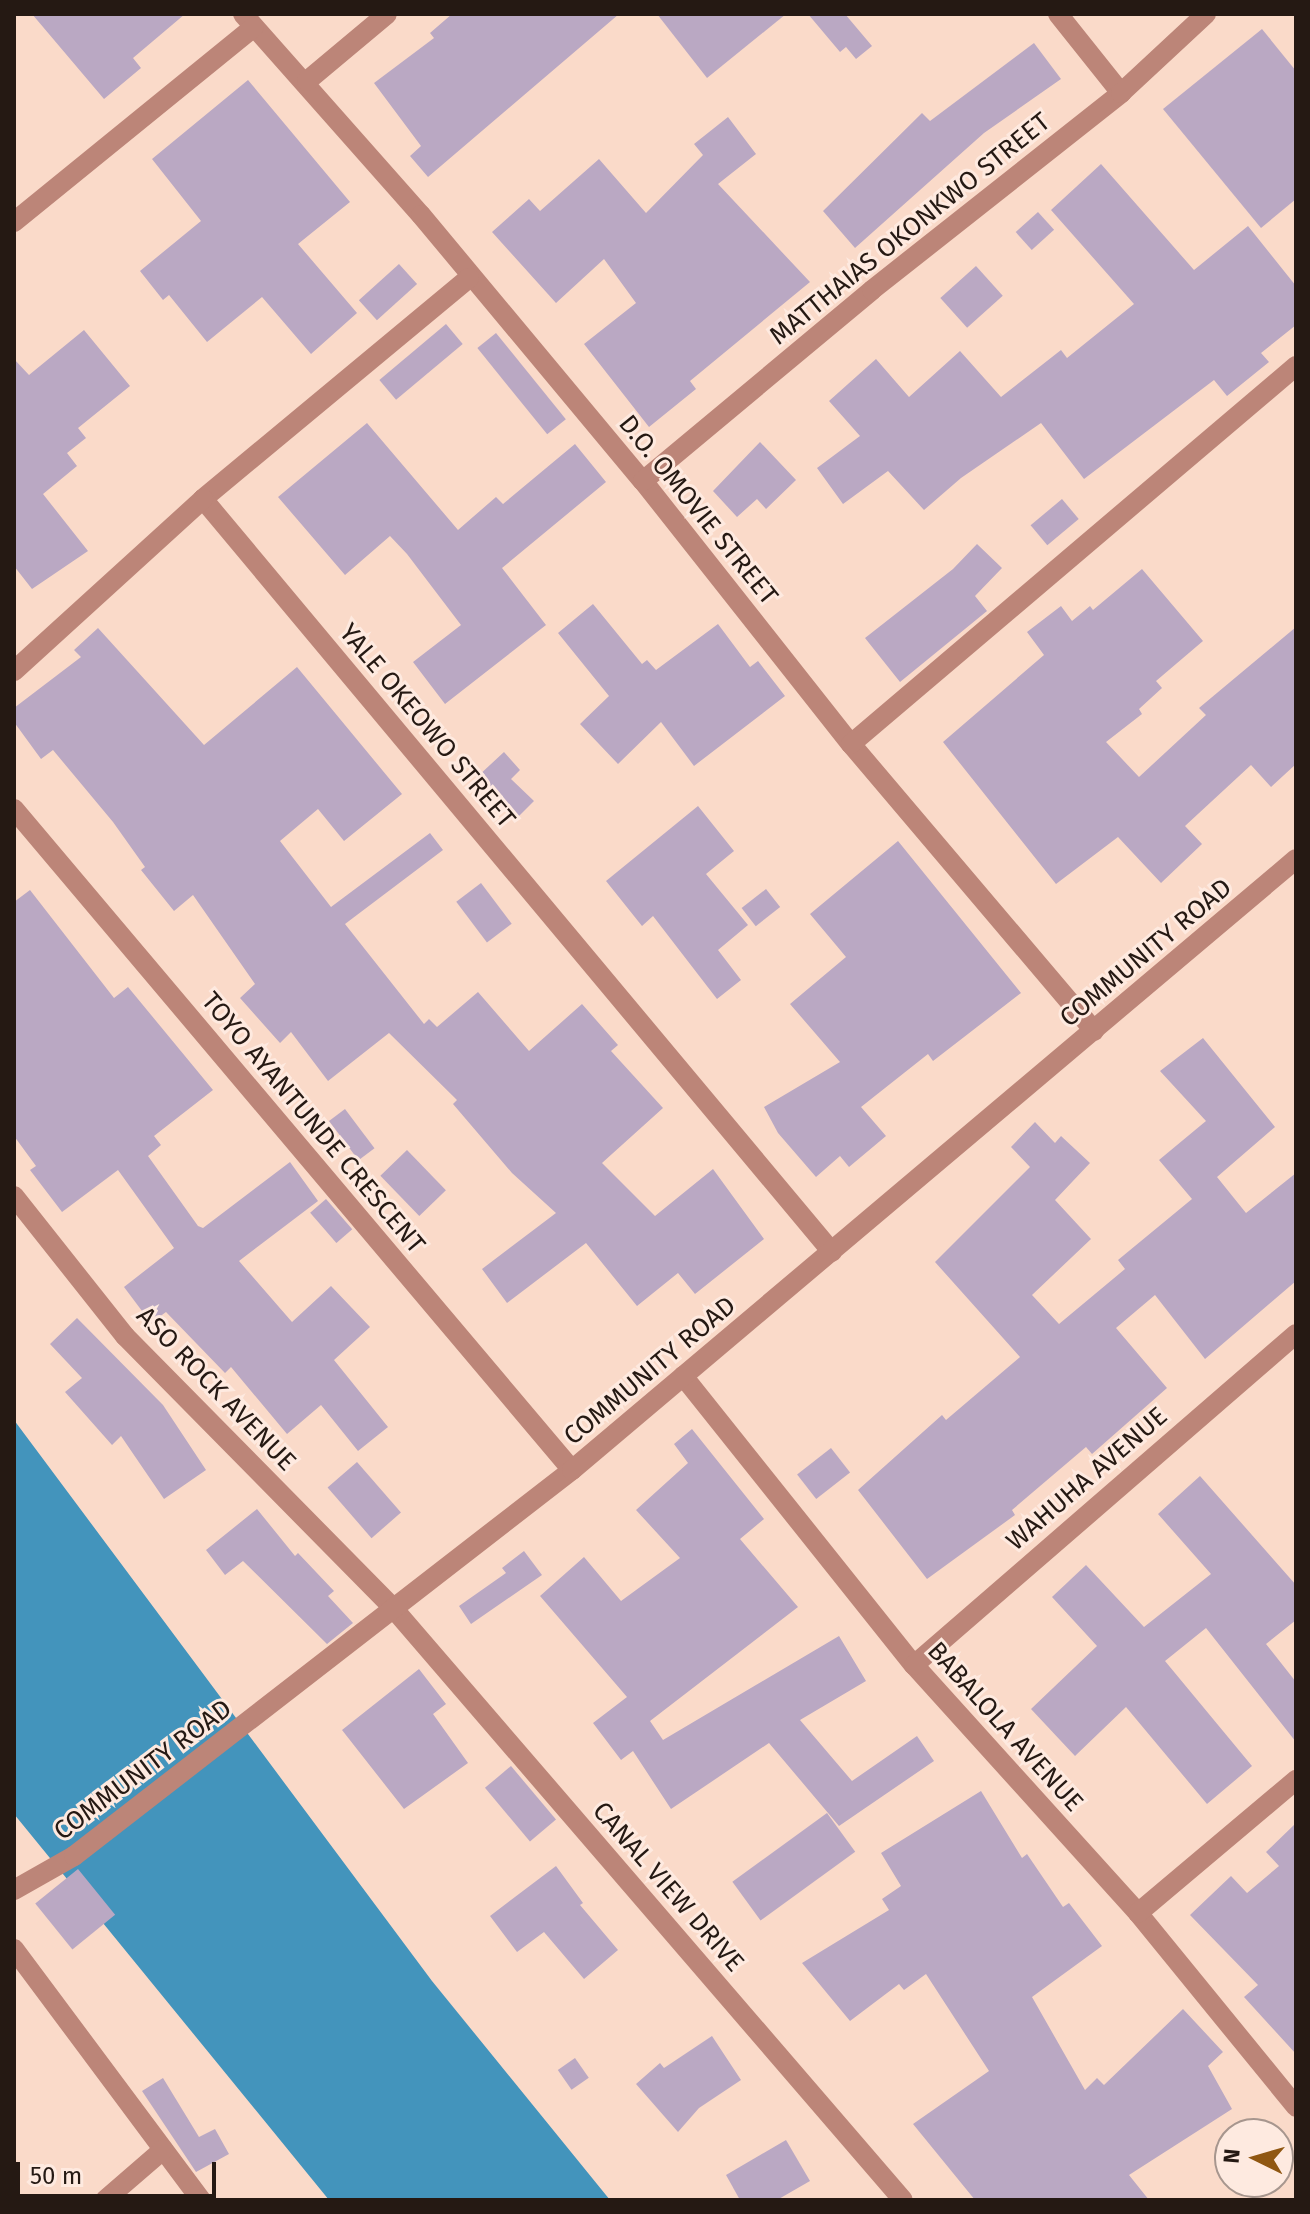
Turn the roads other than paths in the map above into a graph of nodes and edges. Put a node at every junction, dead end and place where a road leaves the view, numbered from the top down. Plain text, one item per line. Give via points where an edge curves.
1 (387, 14) edge
2 (1058, 14) edge
3 (1206, 14) edge
4 (248, 21) edge
5 (307, 81) junction
6 (1121, 93) junction
7 (14, 222) edge
8 (469, 278) junction
9 (1296, 366) edge
10 (643, 481) junction
11 (203, 499) junction
12 (14, 671) edge
13 (851, 744) junction
14 (14, 809) edge
15 (1296, 859) edge
16 (1094, 1031) junction
17 (14, 1196) edge
18 (832, 1252) junction
19 (1296, 1334) edge
20 (683, 1376) junction
21 (572, 1470) junction
22 (393, 1608) junction
23 (914, 1665) junction
24 (1296, 1780) edge
25 (14, 1890) edge
26 (1138, 1913) junction
27 (14, 1949) edge
28 (1296, 2107) edge
29 (163, 2150) junction
30 (105, 2200) edge
31 (201, 2200) edge
32 (903, 2200) edge

1 - 5 street
2 - 6 street
3 - 6 street, MATTHAIAS OKONKWO STREET
4 - 5 street, D.O. OMOVIE STREET
4 - 7 street
5 - 8 street, D.O. OMOVIE STREET
6 - 10 street, MATTHAIAS OKONKWO STREET
8 - 10 street, D.O. OMOVIE STREET
8 - 11 street
9 - 13 street
10 - 13 street, D.O. OMOVIE STREET
11 - 12 street
11 - 18 street, YALE OKEOWO STREET
13 - 16 street, D.O. OMOVIE STREET
14 - 21 street, TOYO AYANTUNDE CRESCENT
15 - 16 street, COMMUNITY ROAD
16 - 18 street, COMMUNITY ROAD
17 - 22 street, ASO ROCK AVENUE via 125,1336
18 - 20 street, COMMUNITY ROAD
19 - 23 street, WAHUHA AVENUE
20 - 21 street, COMMUNITY ROAD
20 - 23 street, BABALOLA AVENUE
21 - 22 street, COMMUNITY ROAD
22 - 25 street, COMMUNITY ROAD via 300,1686 74,1856
22 - 32 street, CANAL VIEW DRIVE
23 - 26 street, BABALOLA AVENUE
24 - 26 street
26 - 28 street, BABALOLA AVENUE
27 - 29 street
29 - 30 street
29 - 31 street

